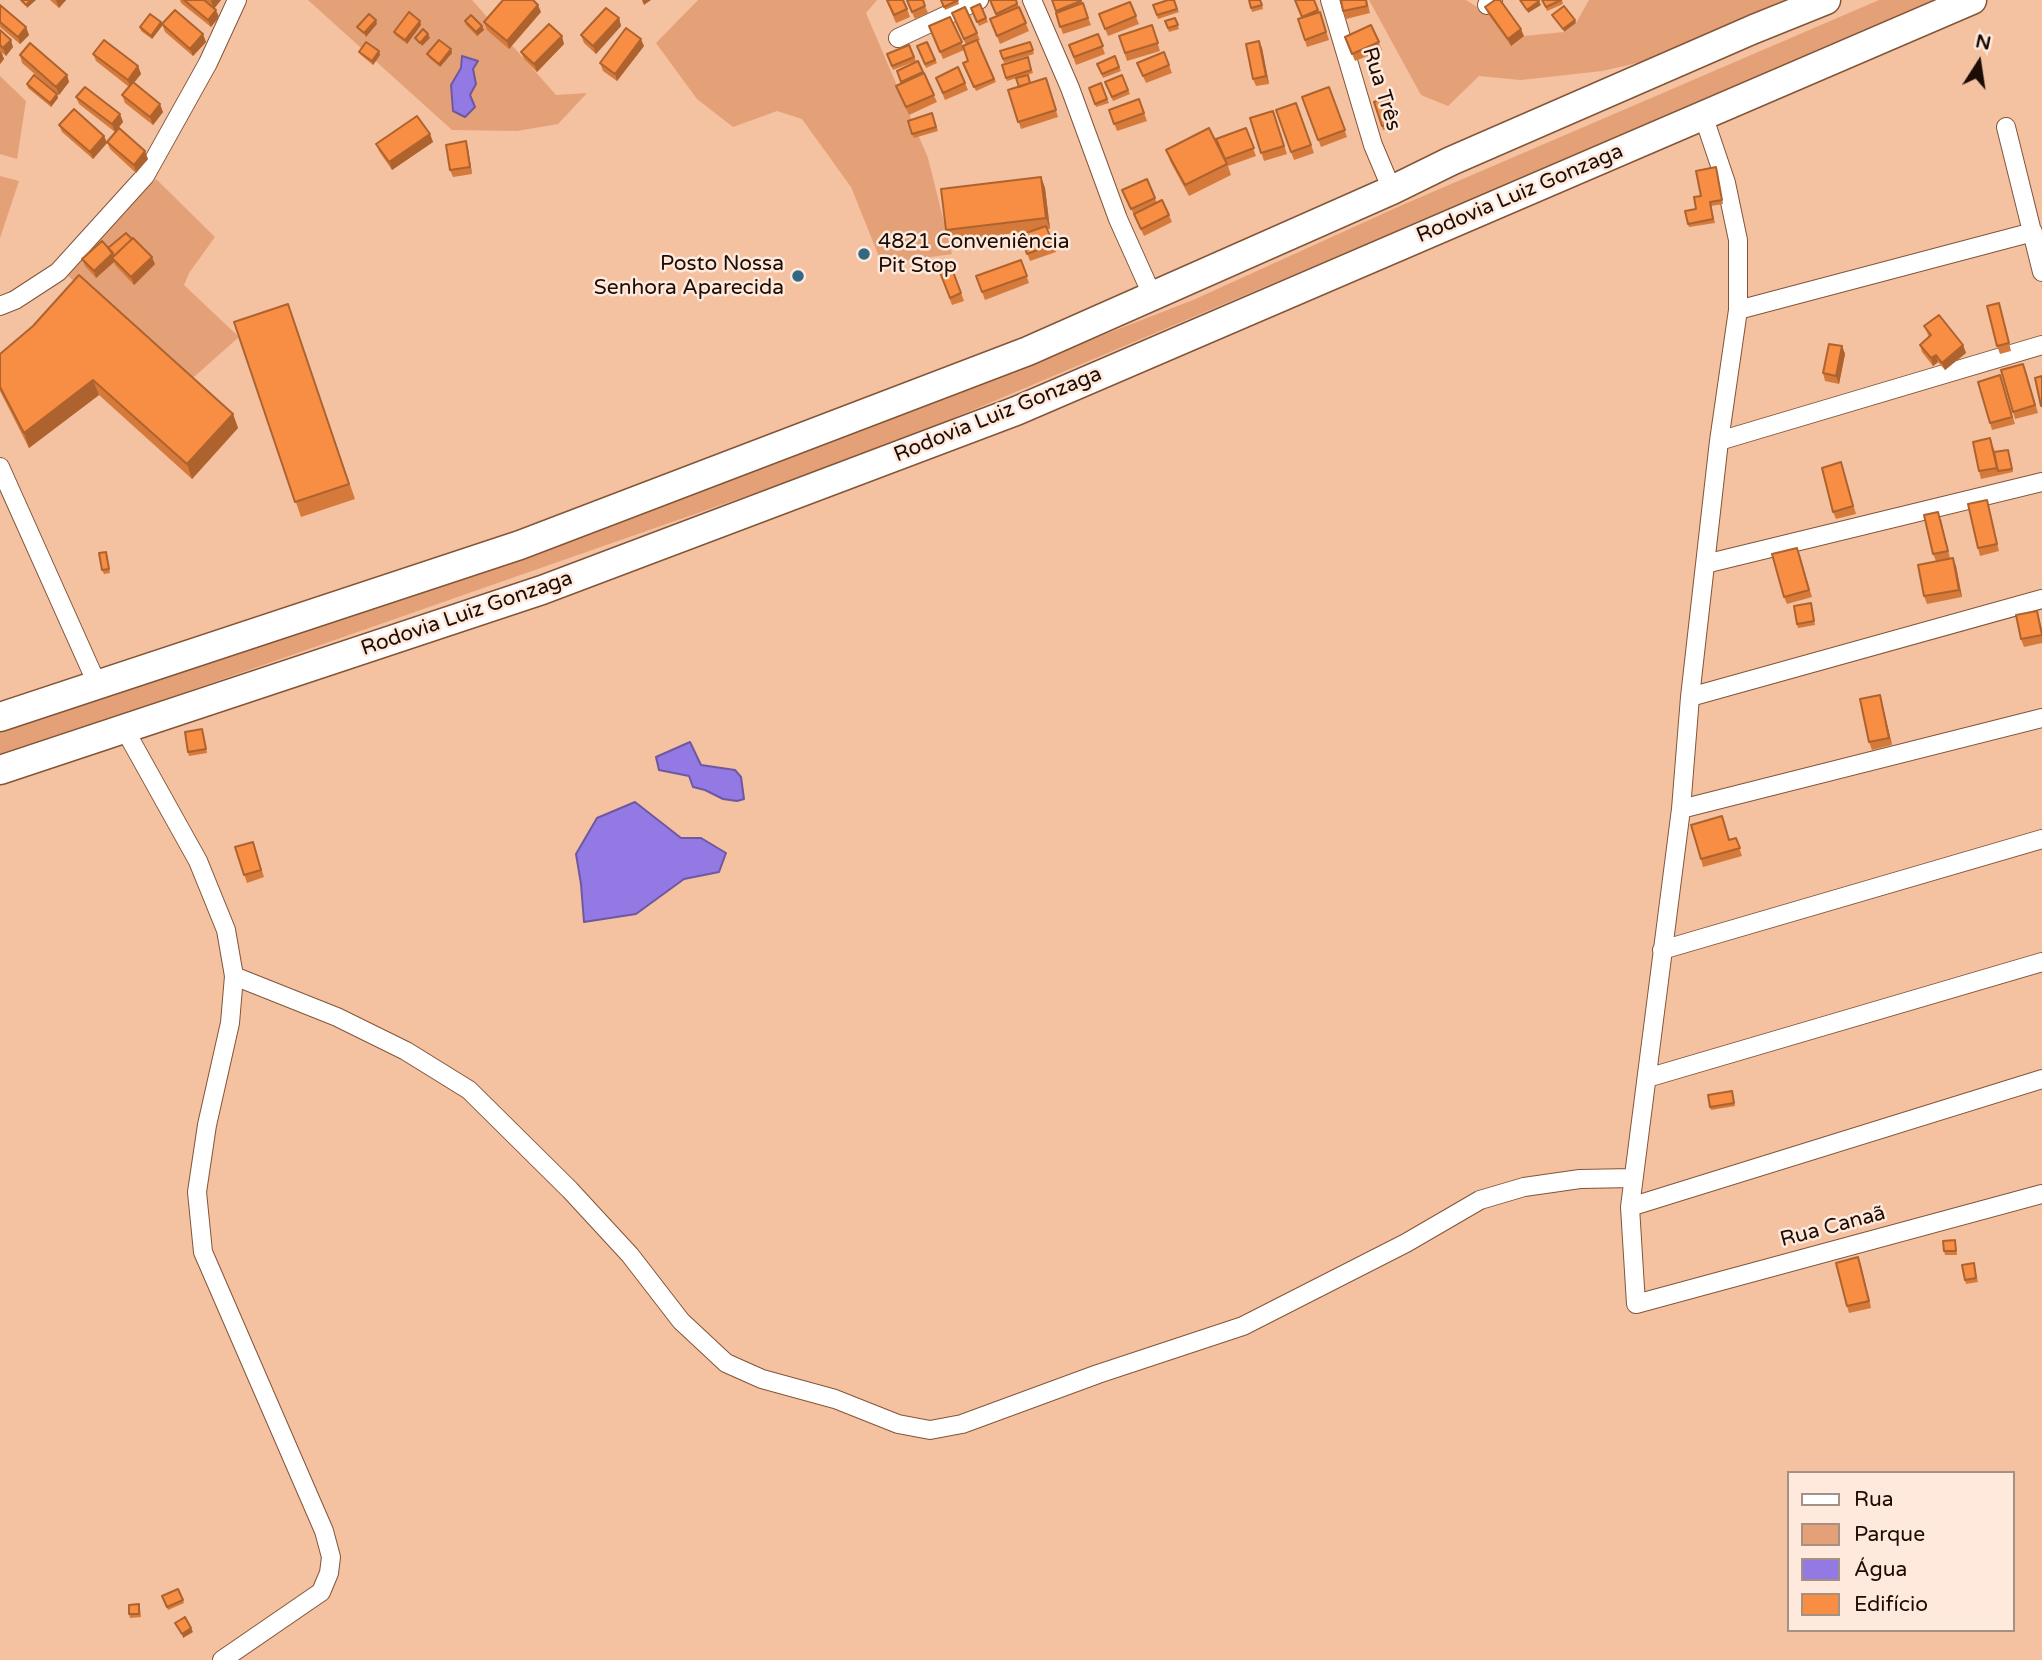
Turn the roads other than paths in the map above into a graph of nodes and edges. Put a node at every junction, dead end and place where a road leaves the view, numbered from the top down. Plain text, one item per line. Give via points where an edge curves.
1 (237, 0) edge
2 (979, 0) edge
3 (1032, 0) edge
4 (1330, 0) edge
5 (1826, 0) edge
6 (1972, 0) edge
7 (898, 38) dead end
8 (1703, 115) junction
9 (2006, 127) dead end
10 (1392, 190) junction
11 (2034, 203) edge
12 (2033, 232) junction
13 (2042, 272) edge
14 (1153, 298) junction
15 (0, 306) edge
16 (1738, 310) junction
17 (2042, 345) edge
18 (1719, 441) junction
19 (0, 467) edge
20 (2042, 482) edge
21 (1706, 564) junction
22 (2042, 599) edge
23 (98, 686) junction
24 (1690, 697) junction
25 (0, 717) edge
26 (2042, 718) edge
27 (125, 730) junction
28 (0, 770) edge
29 (1681, 809) junction
30 (2042, 839) edge
31 (1662, 950) junction
32 (2042, 962) edge
33 (234, 976) junction
34 (1647, 1078) junction
35 (2042, 1079) edge
36 (1633, 1178) junction
37 (2042, 1194) edge
38 (1629, 1207) junction
39 (222, 1660) edge

1 - 15 street via 145,176 58,272
2 - 7 street
3 - 14 street
4 - 10 street, Rua Três via 1373,145
5 - 10 highway via 1451,160
6 - 8 highway, Rodovia Luiz Gonzaga
8 - 16 street via 1726,183 1738,240
8 - 27 highway, Rodovia Luiz Gonzaga via 1017,411 542,590
9 - 11 street
10 - 14 highway
11 - 12 street
12 - 13 street
12 - 16 street
14 - 23 highway via 1028,351 520,545
16 - 18 street
17 - 18 street
18 - 21 street
19 - 23 street
20 - 21 street
21 - 24 street
22 - 24 street
23 - 25 highway
24 - 29 street
26 - 29 street
27 - 28 highway, Rodovia Luiz Gonzaga
27 - 33 street via 198,860 226,930
29 - 31 street
30 - 31 street
31 - 34 street
32 - 34 street
33 - 36 street via 337,1017 406,1051 469,1090 579,1200 630,1255 681,1321 726,1363 898,1424 930,1430 962,1424 1243,1326 1480,1200 1535,1185
33 - 39 street via 230,1023 197,1192 203,1252 324,1531 331,1557 321,1592
34 - 36 street
35 - 38 street
36 - 38 street
37 - 38 street, Rua Canaã via 1636,1304

